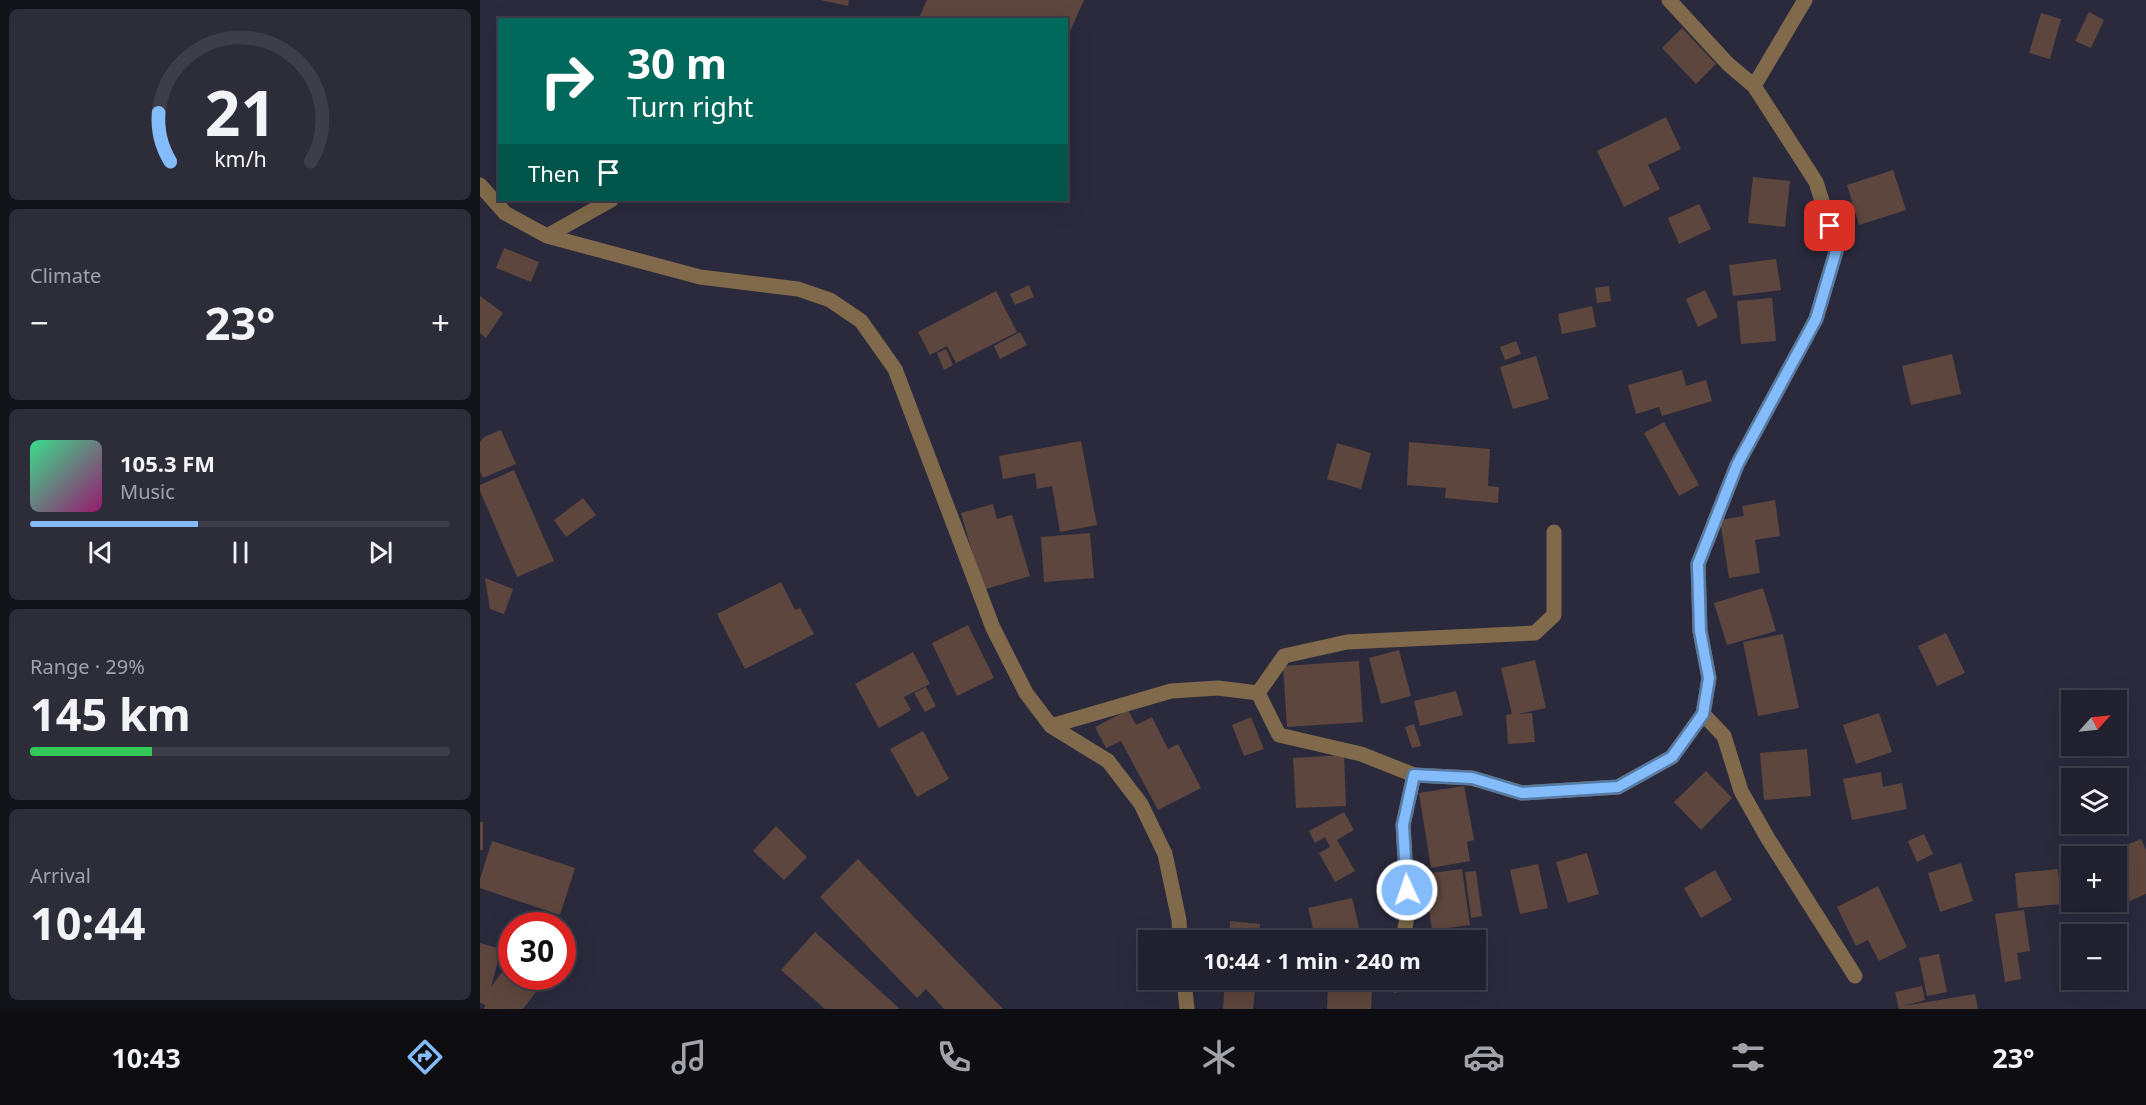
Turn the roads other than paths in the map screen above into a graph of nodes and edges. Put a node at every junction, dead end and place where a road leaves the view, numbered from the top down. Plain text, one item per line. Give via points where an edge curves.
1 (1669, 0) edge
2 (1805, 0) edge
3 (1754, 86) junction
4 (480, 185) edge
5 (609, 201) edge
6 (547, 236) junction
7 (1554, 532) dead end
8 (1258, 693) junction
9 (1703, 714) junction
10 (1051, 726) junction
11 (1414, 775) junction
12 (1179, 930) edge
13 (1405, 930) edge
14 (1855, 976) dead end
15 (1185, 990) edge
16 (1186, 1009) edge

1 - 3 street via 1728,64
2 - 3 street
3 - 9 street via 1816,182 1837,248 1816,319 1737,465 1698,564 1700,631 1709,678
4 - 6 street via 506,213
5 - 6 street
6 - 10 street via 700,277 798,289 830,300 861,321 896,369 993,628 1026,693
7 - 8 street via 1554,615 1535,633 1347,642 1284,656
8 - 10 street via 1218,688 1171,691
8 - 11 street via 1279,735 1361,754
9 - 11 street via 1672,757 1618,787 1522,793 1472,778
9 - 14 street via 1724,736 1741,791
10 - 12 street via 1108,761 1141,804 1165,854
11 - 13 street via 1403,825 1408,911
15 - 16 street

